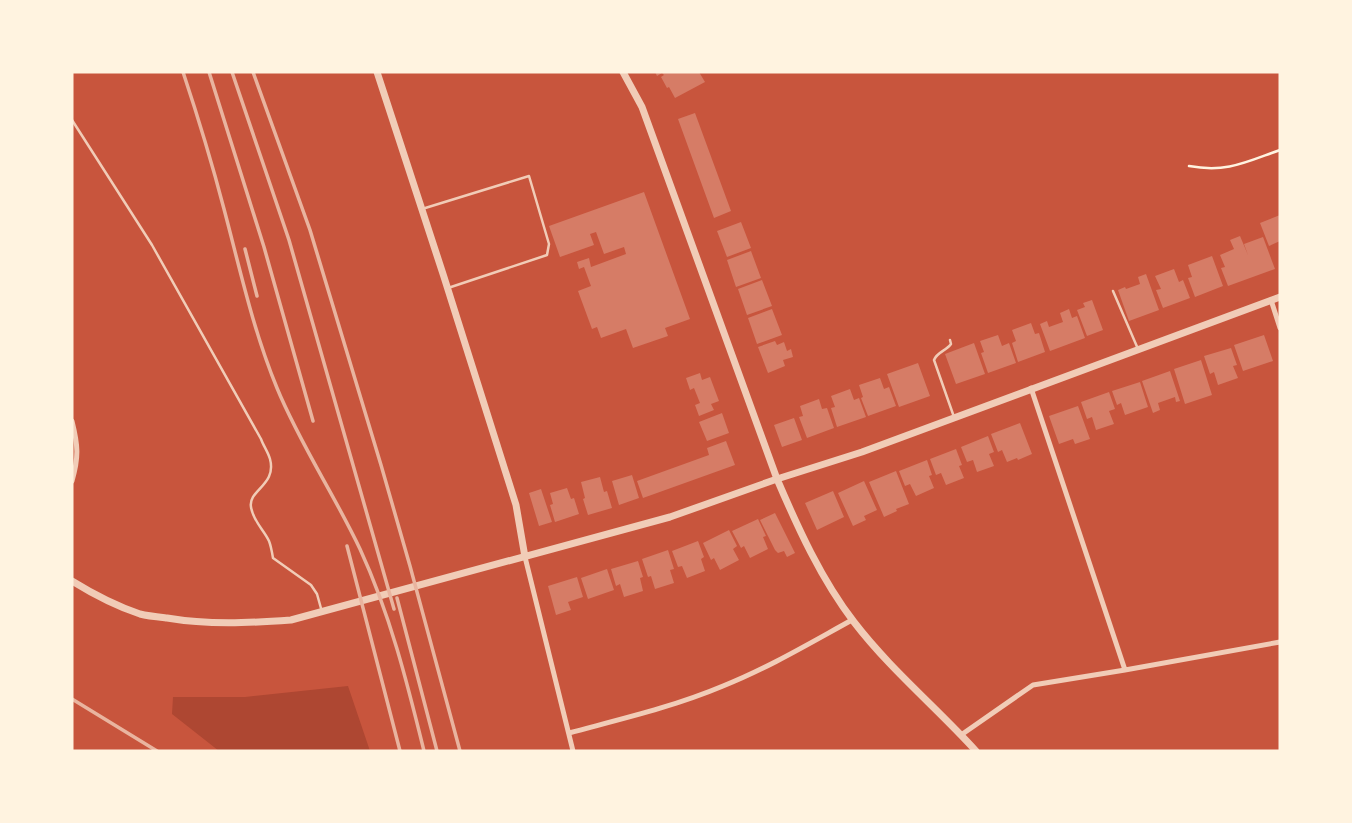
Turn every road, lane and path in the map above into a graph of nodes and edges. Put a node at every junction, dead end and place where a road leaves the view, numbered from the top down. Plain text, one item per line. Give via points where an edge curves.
1 (377, 72) edge
2 (623, 72) edge
3 (72, 120) edge
4 (1280, 150) edge
5 (1189, 166) dead end
6 (422, 209) junction
7 (448, 288) junction
8 (1113, 291) dead end
9 (1280, 297) edge
10 (1271, 300) junction
11 (1280, 328) edge
12 (950, 340) dead end
13 (1138, 349) junction
14 (1031, 388) junction
15 (954, 417) junction
16 (72, 421) edge
17 (777, 479) junction
18 (72, 481) edge
19 (525, 557) junction
20 (72, 581) edge
21 (322, 612) junction
22 (852, 620) junction
23 (1280, 642) edge
24 (1125, 670) junction
25 (569, 733) junction
26 (961, 735) junction
27 (573, 751) edge
28 (976, 751) edge

1 - 6 street
2 - 17 street via 642,107
3 - 21 lane via 152,246 261,439 270,474 250,505 270,543 272,558 311,585
4 - 5 path via 1221,169
6 - 7 street
6 - 7 lane via 529,176 549,244 547,255
7 - 19 street via 516,505
8 - 13 lane
9 - 10 street
10 - 11 street
10 - 13 street
12 - 15 lane via 949,348 934,360
13 - 14 street
14 - 15 street
14 - 24 street
15 - 17 street
16 - 18 street via 78,450
17 - 19 street via 670,517
17 - 22 street via 824,578
19 - 21 street
19 - 25 street
20 - 21 street via 142,614 177,620 248,623
22 - 25 street via 716,689
22 - 26 street via 902,678
23 - 24 street
24 - 26 street via 1034,685
25 - 27 street
26 - 28 street

